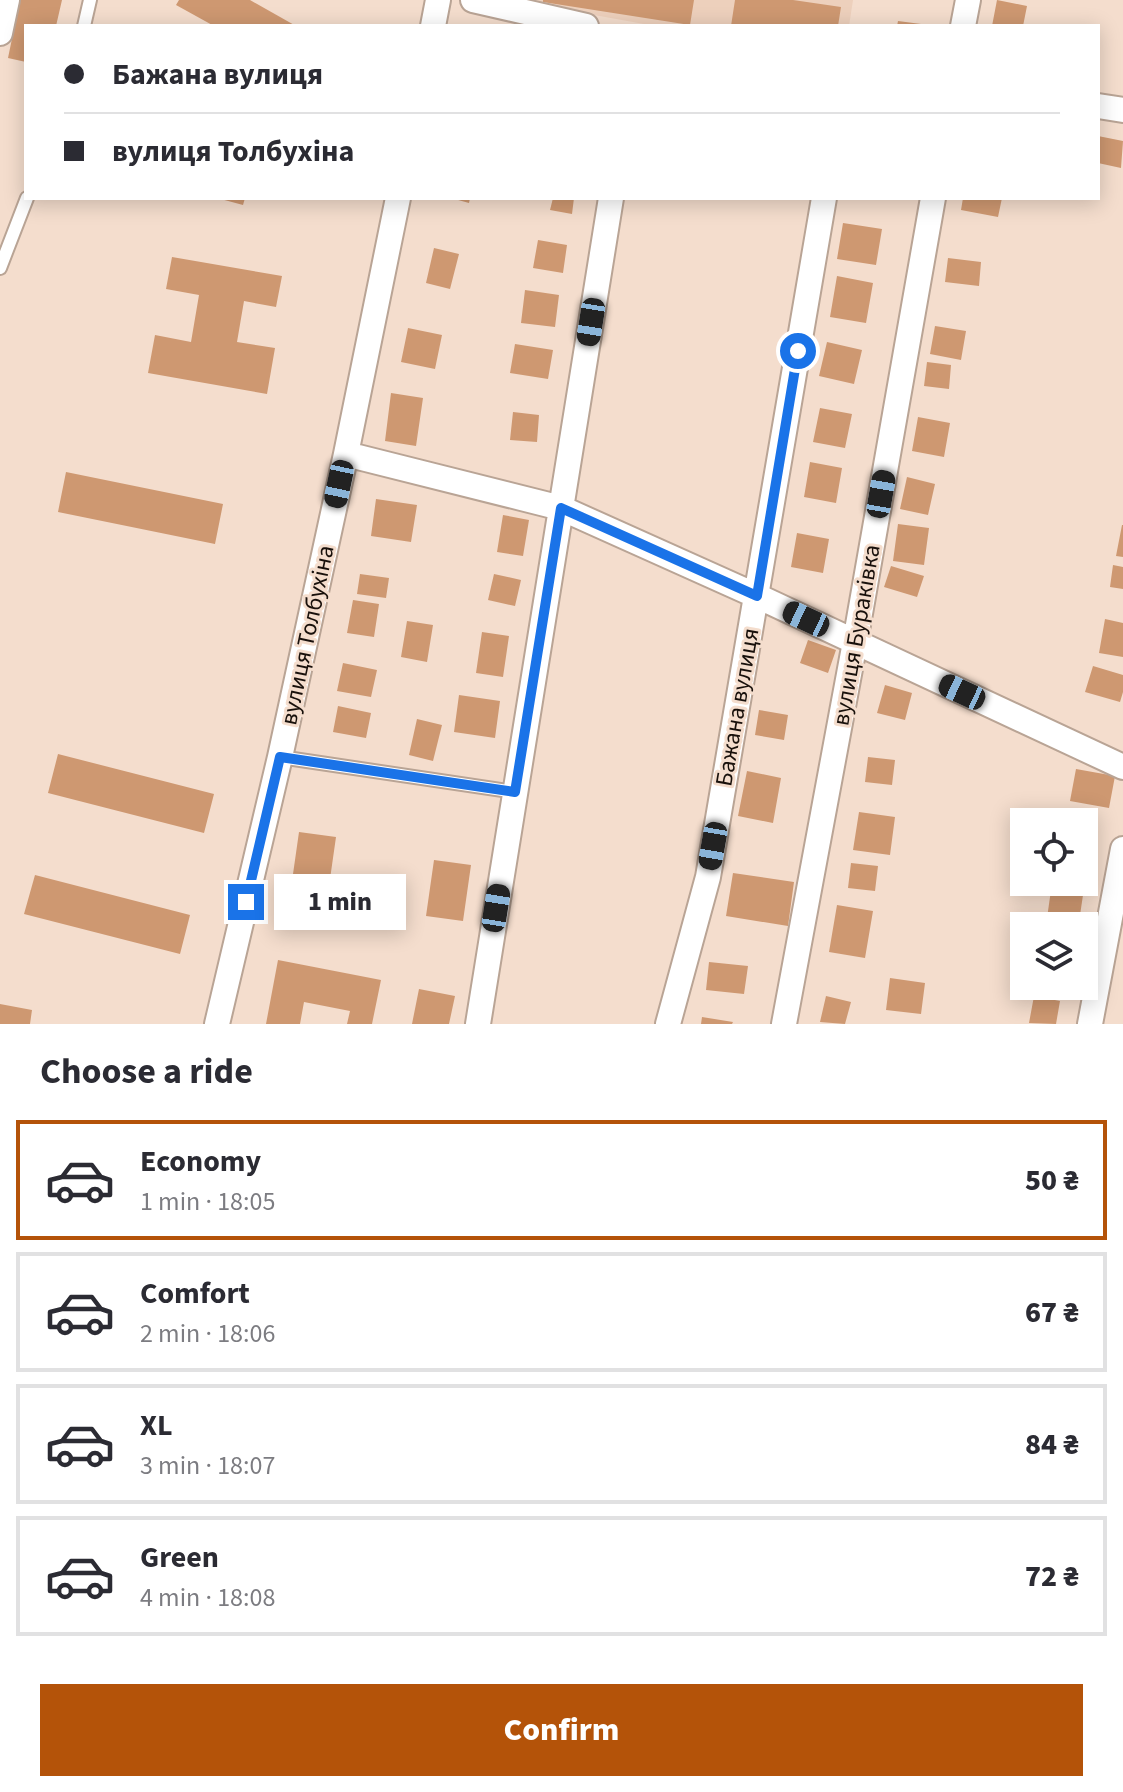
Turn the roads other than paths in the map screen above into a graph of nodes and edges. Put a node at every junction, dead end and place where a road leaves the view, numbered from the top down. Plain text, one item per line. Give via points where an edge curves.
1 (7, 0) edge
2 (90, 0) edge
3 (438, 0) edge
4 (473, 0) edge
5 (968, 0) edge
6 (84, 24) edge
7 (433, 24) edge
8 (577, 24) edge
9 (963, 24) edge
10 (0, 33) edge
11 (1100, 106) edge
12 (1123, 110) edge
13 (26, 200) edge
14 (398, 200) edge
15 (611, 200) edge
16 (824, 200) edge
17 (933, 200) edge
18 (0, 268) edge
19 (346, 454) junction
20 (561, 508) junction
21 (757, 596) junction
22 (855, 642) junction
23 (280, 757) junction
24 (1123, 767) edge
25 (515, 792) junction
26 (1123, 849) edge
27 (217, 1024) edge
28 (478, 1024) edge
29 (668, 1024) edge
30 (784, 1024) edge
31 (1090, 1024) edge

1 - 10 street
2 - 6 lane
3 - 7 street
4 - 8 street
5 - 9 street
11 - 12 street
13 - 18 lane
14 - 19 street, вулиця Толбухіна
15 - 20 street
16 - 21 street, Бажана вулиця
17 - 22 street, вулиця Бураківка
19 - 20 street
19 - 23 street, вулиця Толбухіна
20 - 21 street
20 - 25 street
21 - 22 street
21 - 29 street, Бажана вулиця via 708,877
22 - 24 street
22 - 30 street, вулиця Бураківка
23 - 25 lane
23 - 27 street, вулиця Толбухіна
25 - 28 street
26 - 31 street

